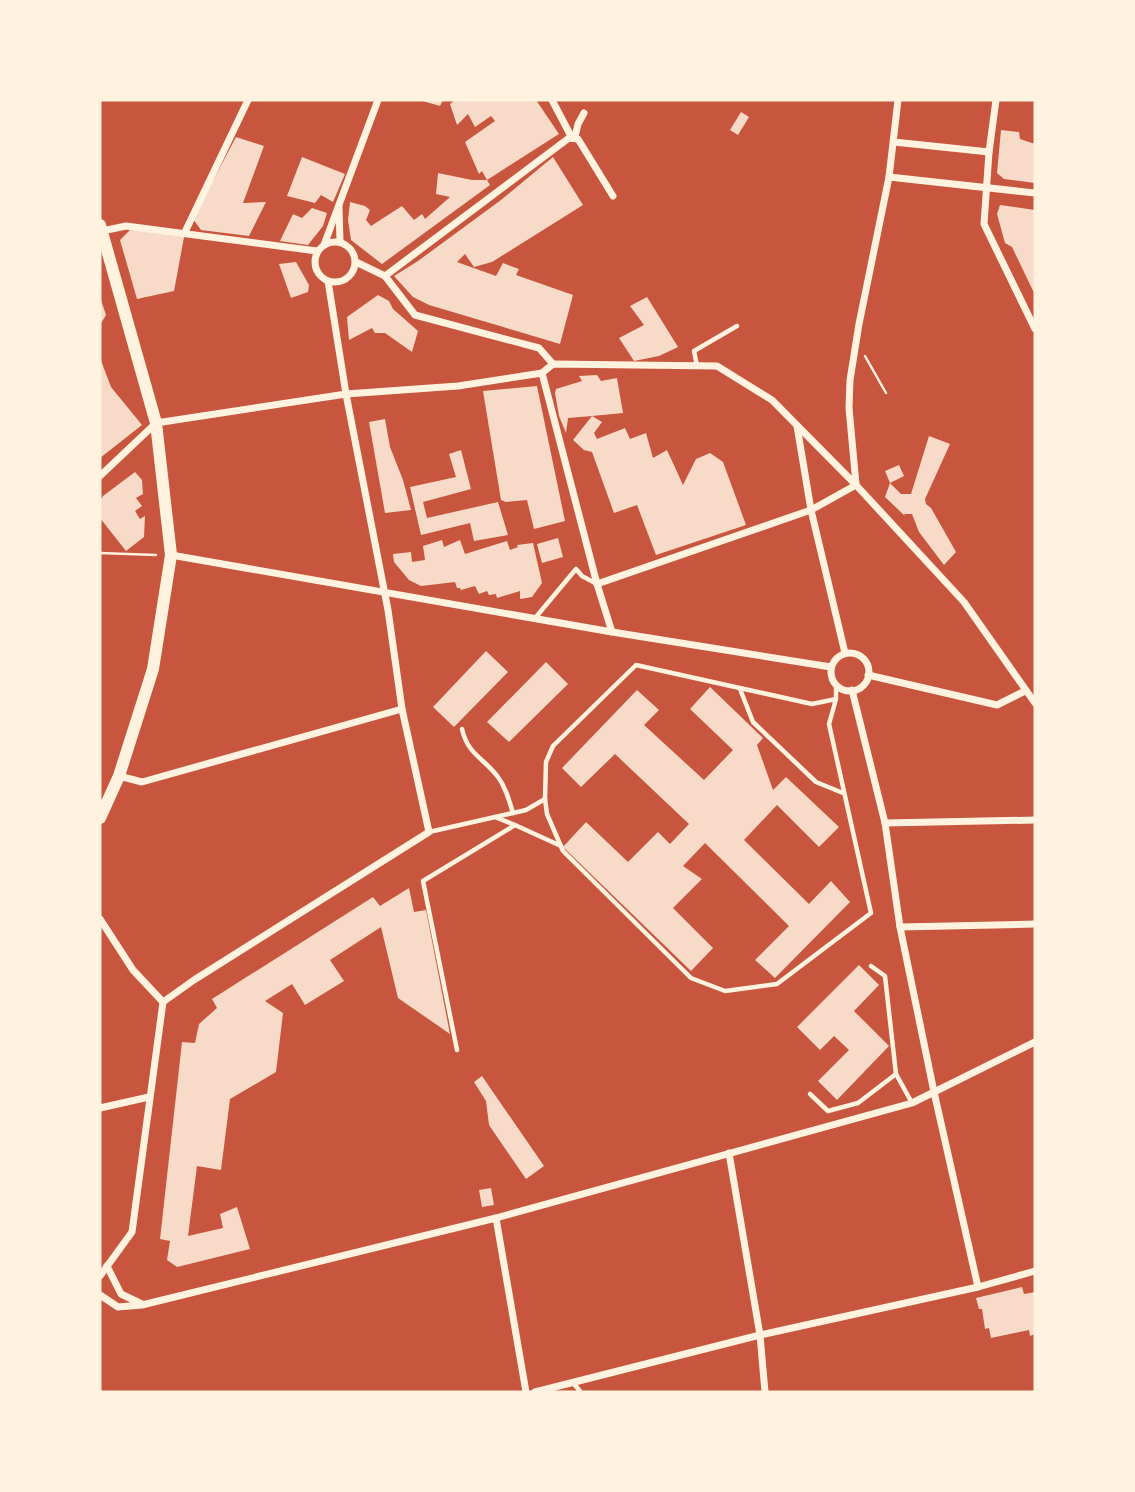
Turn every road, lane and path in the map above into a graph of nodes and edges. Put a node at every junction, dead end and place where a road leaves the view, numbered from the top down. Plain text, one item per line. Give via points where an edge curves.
1 (248, 100) edge
2 (379, 100) edge
3 (552, 100) edge
4 (898, 100) edge
5 (996, 100) edge
6 (584, 113) dead end
7 (574, 138) junction
8 (894, 142) junction
9 (989, 152) junction
10 (889, 177) junction
11 (987, 189) junction
12 (1035, 193) edge
13 (613, 197) dead end
14 (338, 203) junction
15 (101, 228) edge
16 (185, 232) junction
17 (340, 242) junction
18 (324, 245) junction
19 (317, 251) junction
20 (356, 261) junction
21 (385, 276) junction
22 (328, 281) junction
23 (737, 326) dead end
24 (1035, 329) edge
25 (857, 341) junction
26 (554, 364) junction
27 (697, 366) junction
28 (542, 373) junction
29 (886, 393) dead end
30 (346, 394) junction
31 (156, 423) junction
32 (797, 426) junction
33 (100, 476) edge
34 (856, 485) junction
35 (811, 510) junction
36 (100, 553) edge
37 (171, 555) junction
38 (597, 584) junction
39 (384, 592) junction
40 (536, 617) junction
41 (612, 632) junction
42 (845, 653) junction
43 (831, 667) junction
44 (869, 675) junction
45 (836, 685) junction
46 (740, 688) junction
47 (852, 690) junction
48 (1025, 691) junction
49 (836, 699) junction
50 (1035, 703) edge
51 (402, 709) junction
52 (462, 729) dead end
53 (119, 776) junction
54 (844, 793) junction
55 (545, 799) junction
56 (513, 813) junction
57 (494, 817) junction
58 (100, 818) edge
59 (1035, 820) edge
60 (885, 823) junction
61 (516, 825) junction
62 (429, 832) junction
63 (561, 846) junction
64 (100, 919) edge
65 (1035, 924) edge
66 (900, 927) junction
67 (871, 966) dead end
68 (163, 1002) junction
69 (1035, 1042) edge
70 (457, 1050) dead end
71 (896, 1074) junction
72 (934, 1092) junction
73 (810, 1094) dead end
74 (149, 1097) junction
75 (912, 1102) junction
76 (100, 1108) edge
77 (729, 1153) junction
78 (496, 1218) junction
79 (107, 1266) junction
80 (1035, 1271) edge
81 (100, 1276) edge
82 (978, 1287) junction
83 (100, 1295) edge
84 (142, 1305) junction
85 (760, 1335) junction
86 (573, 1383) junction
87 (580, 1391) edge
88 (526, 1392) edge
89 (535, 1392) edge
90 (765, 1392) edge

1 - 16 street
2 - 14 street
3 - 7 street
4 - 8 street
5 - 9 street
6 - 7 street
7 - 13 street
7 - 21 street via 565,140
8 - 9 street
8 - 10 street
9 - 11 street
10 - 11 street
10 - 25 street
11 - 12 street
11 - 24 street via 984,224
14 - 17 street
14 - 18 street
15 - 16 street
15 - 31 street
16 - 19 street
17 - 18 street
17 - 20 street via 351,249
18 - 19 street
19 - 22 street via 318,273
20 - 21 street
20 - 22 street via 347,279
21 - 26 street via 415,314 539,348
22 - 30 street
23 - 27 lane via 694,351
25 - 29 path
25 - 34 street via 849,408
26 - 27 street
26 - 28 street
27 - 32 street via 717,366 772,400
28 - 30 street via 458,386
28 - 38 street
30 - 31 street
30 - 39 street
31 - 33 street
31 - 37 street
32 - 34 street
32 - 35 street
34 - 35 street
34 - 48 street via 964,602
35 - 38 street
35 - 42 street
36 - 37 path
37 - 39 street
37 - 53 street via 153,669
38 - 40 lane via 576,569
38 - 41 street
39 - 40 street
39 - 51 street
40 - 41 street
41 - 43 street
42 - 43 street
42 - 44 street via 863,658
43 - 45 street
44 - 47 street via 863,685
44 - 48 street via 997,705
45 - 47 street
45 - 49 lane
46 - 49 lane via 811,704
46 - 54 lane via 753,722 816,782
46 - 55 lane via 636,665 553,746 546,762
47 - 60 street
48 - 50 street
49 - 54 lane via 829,724
51 - 53 street via 142,782
51 - 62 street
52 - 56 lane via 466,744 506,789
53 - 58 street
54 - 63 lane via 871,912 777,984 725,991 691,978
55 - 56 lane
55 - 63 lane
56 - 57 lane
57 - 61 lane
57 - 62 lane
59 - 60 street
60 - 66 street
61 - 63 lane
61 - 70 lane via 423,881
62 - 68 street
64 - 68 street via 133,970
65 - 66 street
66 - 72 street
67 - 71 lane via 885,976
68 - 74 street
69 - 72 street
71 - 73 lane via 858,1103 828,1111
71 - 75 lane
72 - 75 street
72 - 82 street
74 - 76 street
74 - 79 street via 132,1232
75 - 77 street
77 - 78 street
77 - 85 street
78 - 84 street
78 - 88 street
79 - 81 street
79 - 84 street via 121,1294
80 - 82 street
82 - 85 street
83 - 84 street via 118,1307
85 - 86 street
85 - 90 street
86 - 87 lane
86 - 89 street

